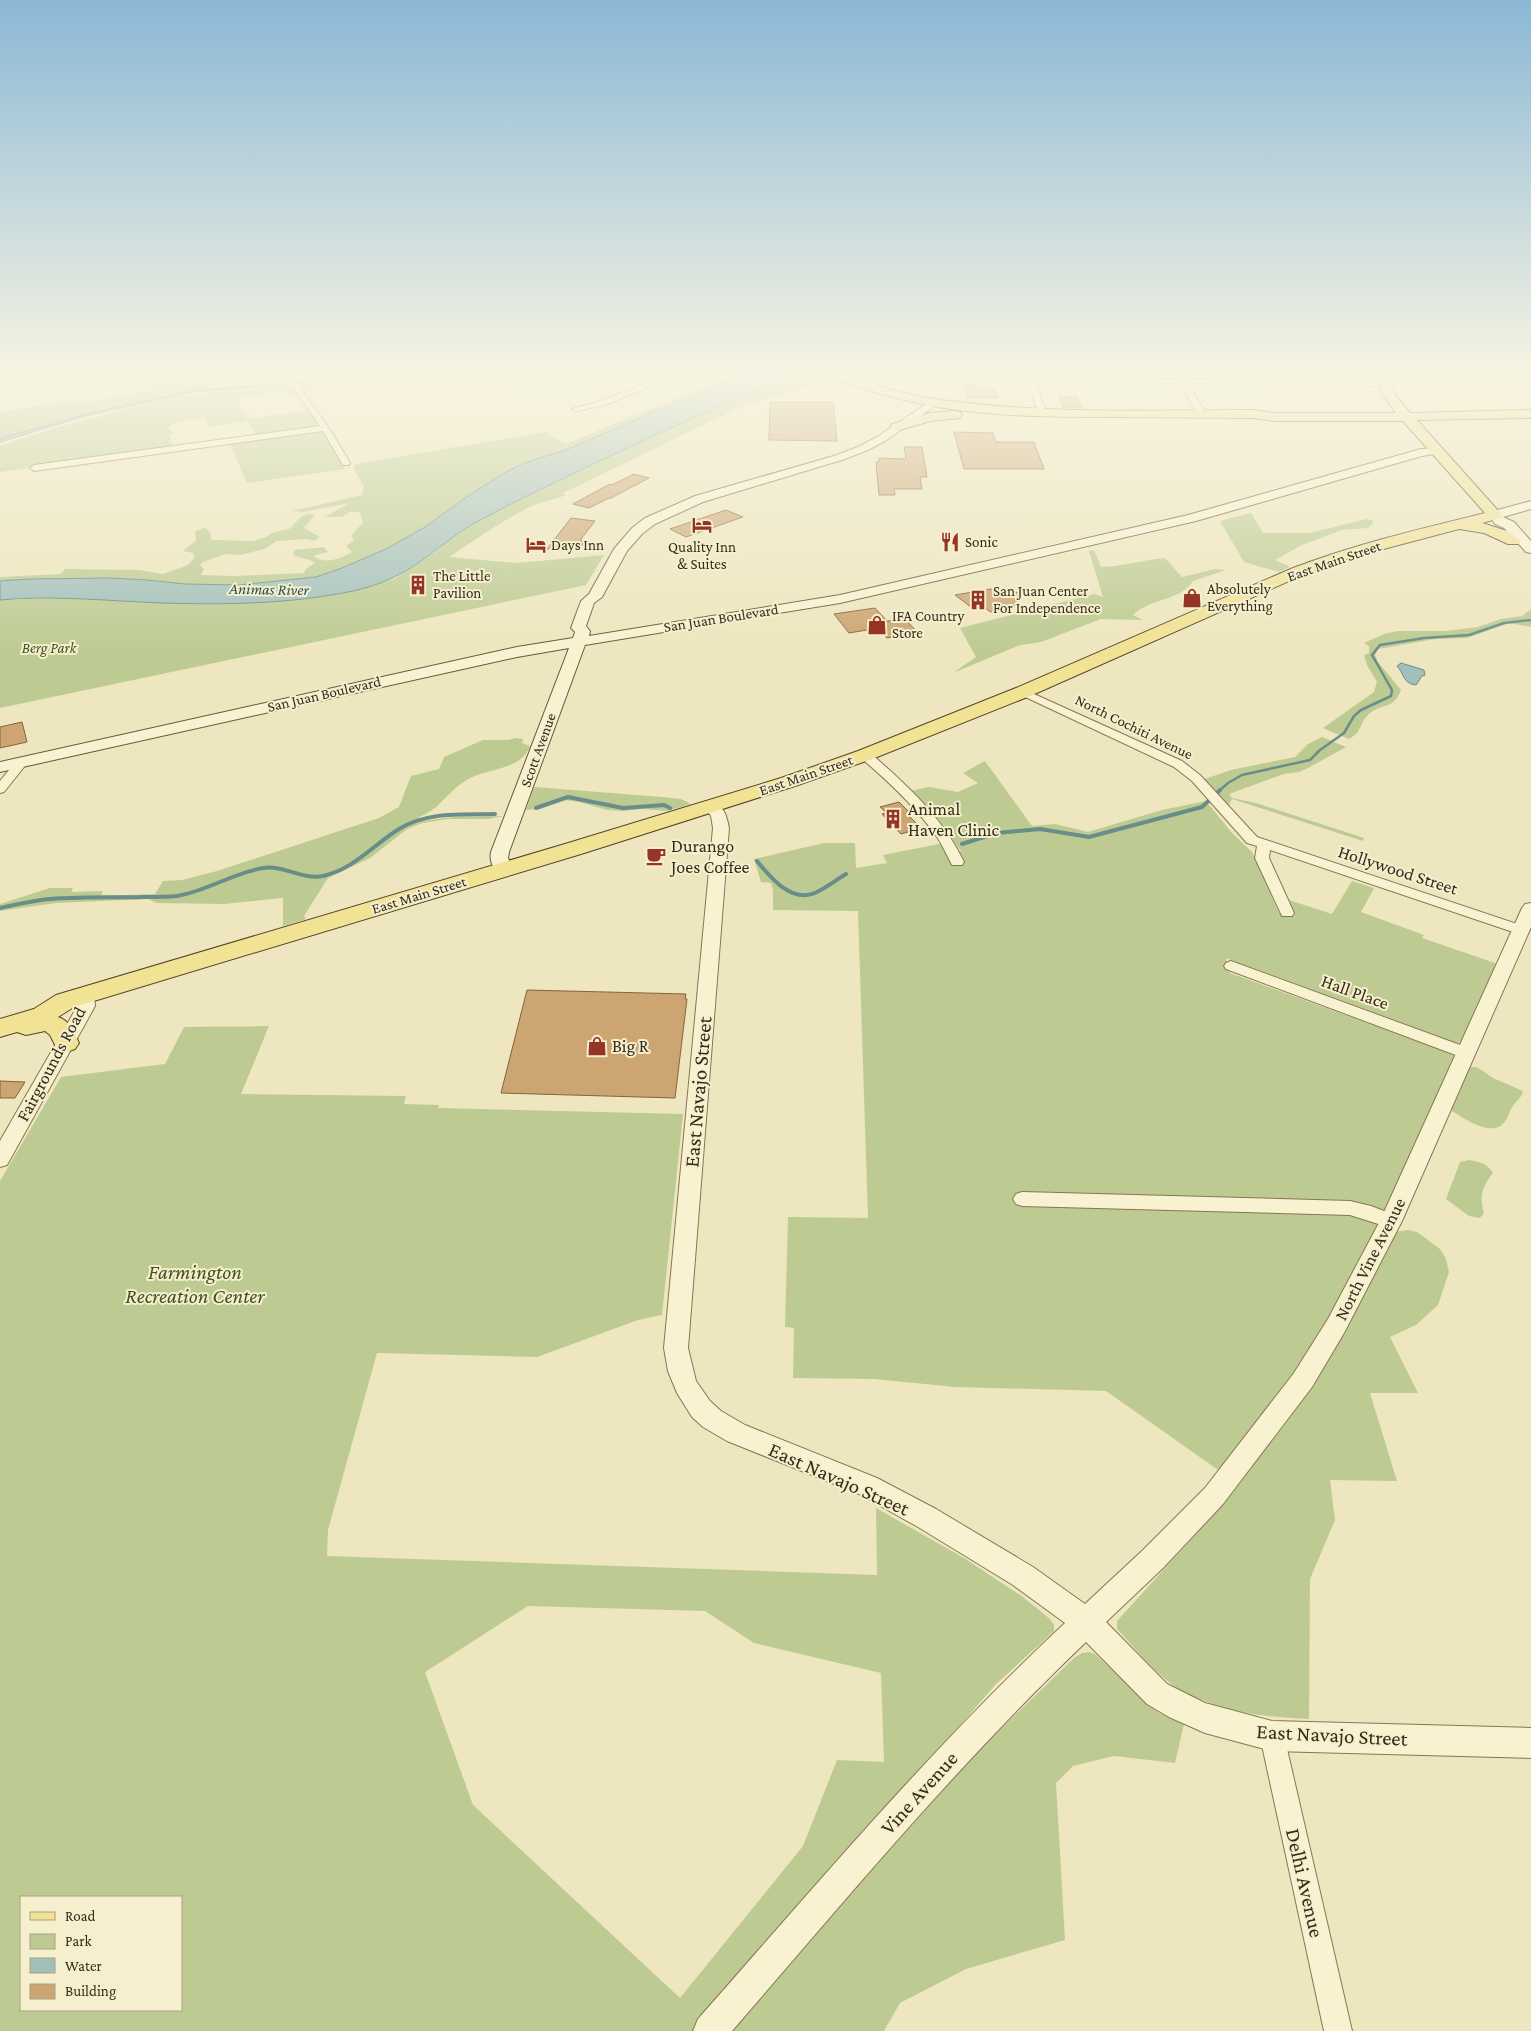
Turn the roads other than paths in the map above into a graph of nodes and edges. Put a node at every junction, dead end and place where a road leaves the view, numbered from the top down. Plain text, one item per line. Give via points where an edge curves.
1 (57, 465) edge
2 (818, 465) edge
3 (1379, 465) edge
4 (1450, 465) edge
5 (34, 468) dead end
6 (1531, 505) edge
7 (1497, 518) junction
8 (1442, 528) junction
9 (1513, 541) junction
10 (1531, 549) edge
11 (1531, 562) edge
12 (581, 636) junction
13 (1022, 692) junction
14 (865, 755) junction
15 (22, 762) junction
16 (0, 767) edge
17 (0, 789) edge
18 (712, 807) junction
19 (1264, 845) junction
20 (956, 862) dead end
21 (504, 870) junction
22 (1531, 908) edge
23 (1287, 913) dead end
24 (1521, 930) junction
25 (1231, 966) dead end
26 (75, 998) junction
27 (0, 1012) edge
28 (0, 1028) edge
29 (0, 1034) edge
30 (66, 1043) junction
31 (1466, 1053) junction
32 (0, 1158) edge
33 (1022, 1199) dead end
34 (1391, 1221) junction
35 (1143, 1570) joint
36 (1087, 1623) junction
37 (1272, 1736) junction
38 (1531, 1743) edge
39 (710, 2031) edge
40 (1338, 2031) edge

1 - 5 street
2 - 12 main road, Scott Avenue via 699,499 658,516 637,531 613,562 595,598 598,602 589,628
3 - 12 main road, San Juan Boulevard via 1191,518 840,599
4 - 7 main road
6 - 7 main road, East Main Street
7 - 8 main road, East Main Street
7 - 9 main road
7 - 10 main road via 1509,525
8 - 9 main road via 1483,527
8 - 13 main road, East Main Street via 1345,554 1308,568
9 - 11 main road
12 - 15 main road, San Juan Boulevard
12 - 21 main road, Scott Avenue via 500,852
13 - 14 main road, East Main Street
13 - 19 street, North Cochiti Avenue via 1178,764 1196,778 1246,836
14 - 18 main road, East Main Street
14 - 20 street via 894,780 933,824 953,850
15 - 16 main road, San Juan Boulevard
15 - 17 street
18 - 21 main road, East Main Street
18 - 36 street, East Navajo Street via 719,815 721,828 676,1327 677,1360 686,1386 701,1409 724,1427 868,1486 1023,1576
19 - 23 street via 1262,858
19 - 24 street, Hollywood Street
21 - 26 main road, East Main Street
22 - 24 street, North Vine Avenue
24 - 31 street, North Vine Avenue
25 - 31 street, Hall Place
26 - 27 main road, East Main Street via 41,1000
26 - 28 main road, East Main Street via 43,1015
26 - 30 street, Fairgrounds Road via 86,1006
29 - 30 main road via 40,1023 53,1023 61,1029
30 - 32 street, Fairgrounds Road
31 - 34 street, North Vine Avenue
33 - 34 street via 1350,1208
34 - 35 street, North Vine Avenue via 1336,1326 1303,1380 1214,1496
35 - 36 street, Vine Avenue
36 - 37 street, East Navajo Street via 1157,1694 1205,1718
36 - 39 street, Vine Avenue via 1026,1679 902,1810
37 - 38 street, East Navajo Street
37 - 40 street, Delhi Avenue

